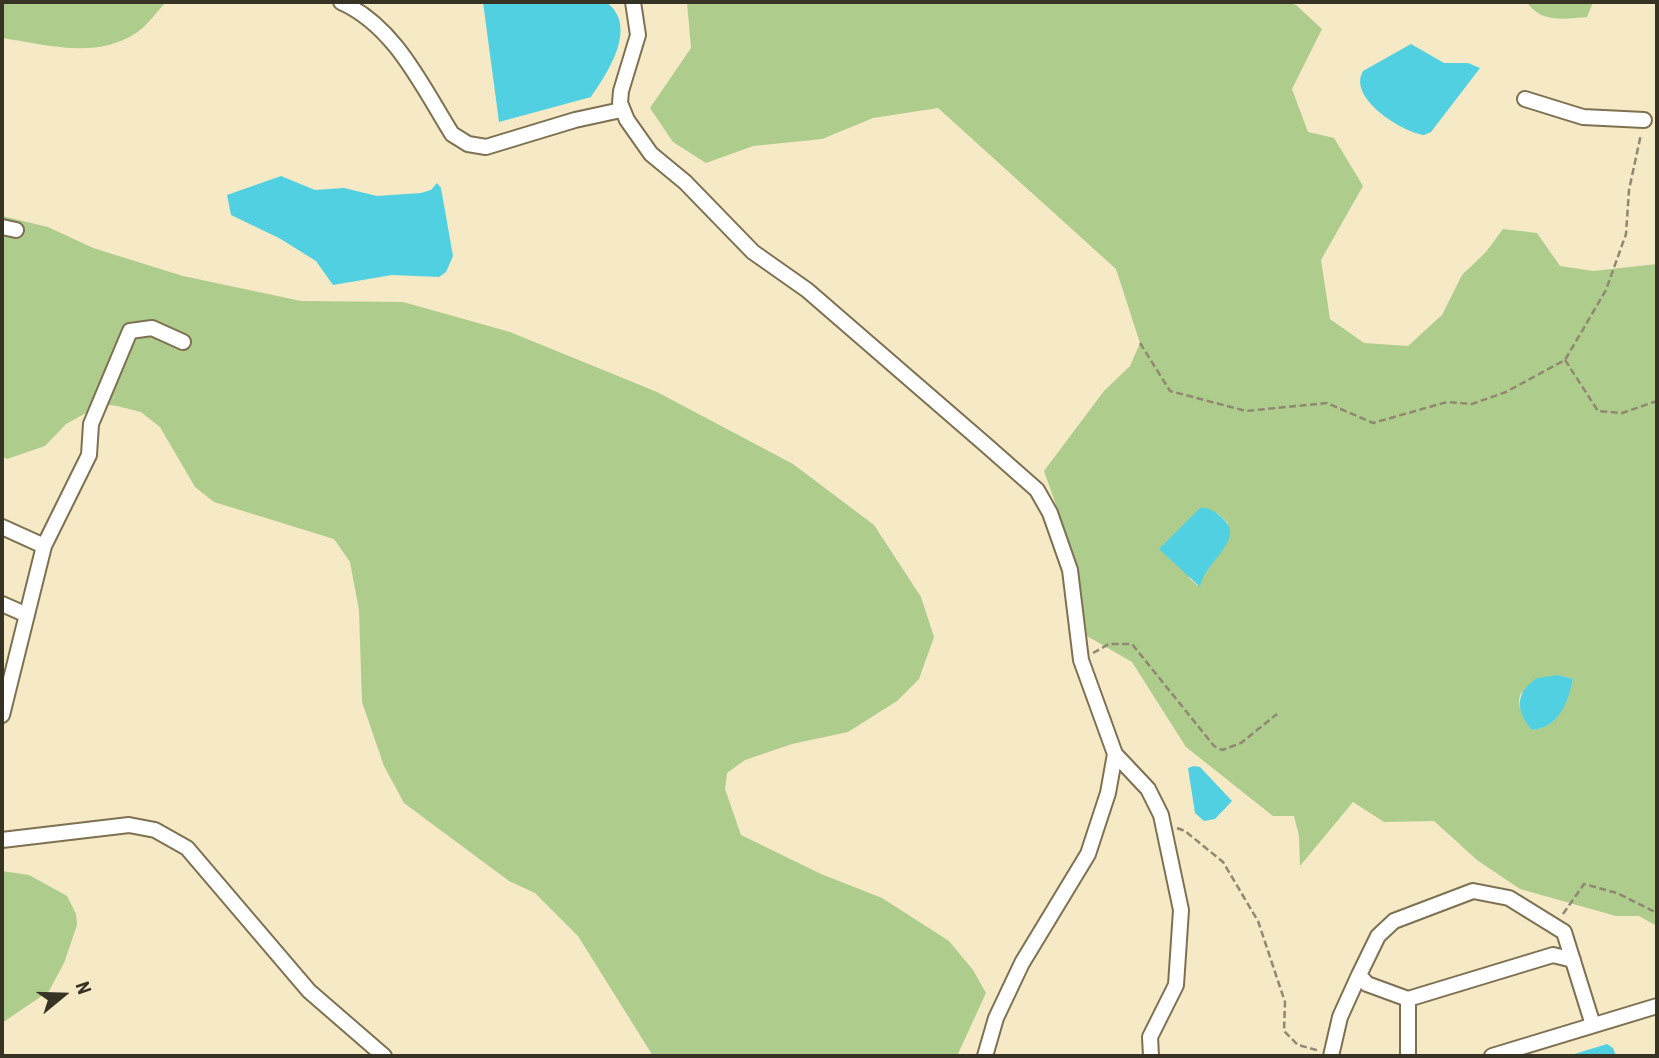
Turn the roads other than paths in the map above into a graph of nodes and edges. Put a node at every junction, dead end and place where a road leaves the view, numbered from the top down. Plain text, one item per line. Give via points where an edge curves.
1 (341, 2) edge
2 (633, 2) edge
3 (1525, 99) dead end
4 (621, 110) junction
5 (1644, 120) road end
6 (183, 342) dead end
7 (2, 527) edge
8 (44, 546) junction
9 (2, 604) edge
10 (27, 615) junction
11 (2, 715) edge
12 (1115, 754) junction
13 (2, 840) edge
14 (1573, 960) junction
15 (1359, 975) junction
16 (1408, 999) junction
17 (1657, 1007) edge
18 (1593, 1025) junction
19 (1331, 1055) edge
20 (384, 1056) edge
21 (985, 1056) edge
22 (1151, 1056) edge
23 (1408, 1056) edge
24 (1492, 1056) edge

1 - 4 street via 372,20 389,38 452,134 468,144 486,147
2 - 4 street via 638,35 621,91
3 - 5 street via 1583,117
4 - 12 street via 651,155 685,182 753,252 863,336 1037,490 1070,570 1081,660
6 - 8 street via 152,328 130,331 91,424 89,455
7 - 8 street
8 - 10 street
9 - 10 street
10 - 11 street
12 - 21 street via 1088,854 1022,963 996,1018
12 - 22 street via 1148,789 1164,825 1181,910 1176,985 1150,1037
13 - 20 street via 129,825 155,830 177,842 198,858 309,991
14 - 15 street via 1564,932 1509,898 1473,891 1394,921 1378,936
14 - 16 street via 1553,955
14 - 18 street
15 - 16 street via 1367,984
15 - 19 street via 1340,1017
16 - 23 street
17 - 18 street
18 - 24 street

